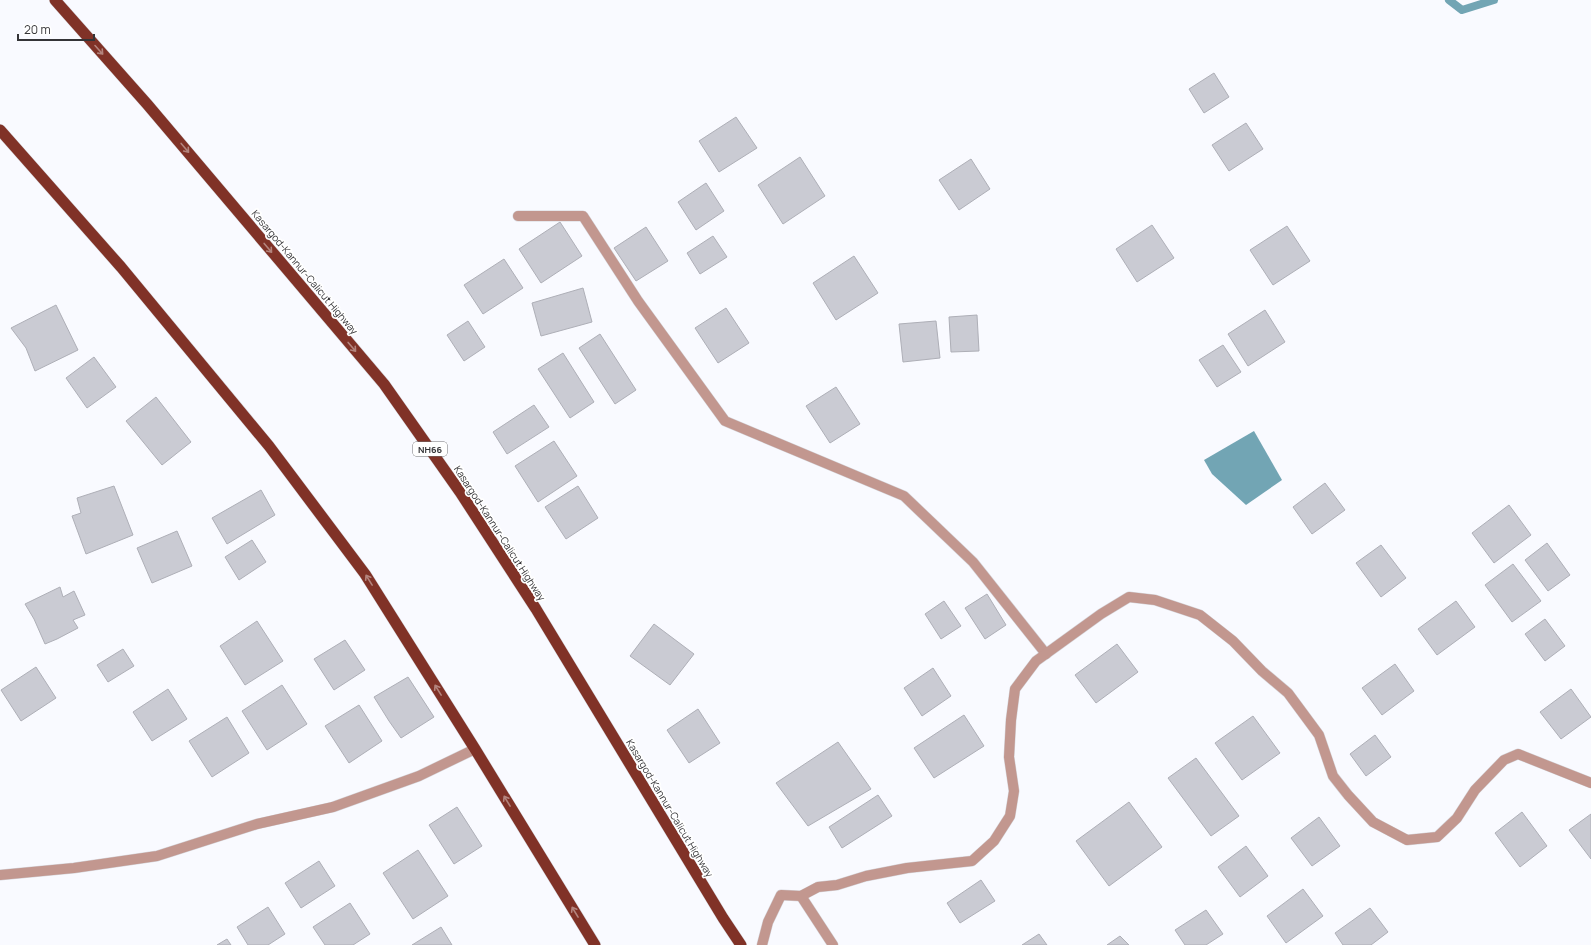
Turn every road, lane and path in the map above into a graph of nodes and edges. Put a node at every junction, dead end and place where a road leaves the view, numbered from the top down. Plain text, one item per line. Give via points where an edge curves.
1 (55, 0) edge
2 (0, 130) edge
3 (518, 216) dead end
4 (1046, 654) junction
5 (476, 750) junction
6 (1591, 782) edge
7 (0, 875) edge
8 (801, 896) junction
9 (595, 945) edge
10 (741, 945) edge
11 (762, 945) edge
12 (833, 945) edge

1 -> 10 highway, Kasargod-Kannur-Calicut Highway / NH66 via 147,104 384,384 460,492 536,609
5 -> 2 highway via 365,574 269,446 121,267
3 - 4 street via 583,216 638,301 725,421 904,496 973,562
4 - 6 street via 1129,597 1155,600 1200,616 1233,641 1288,693 1320,735 1333,776 1348,795 1373,822 1407,840 1437,837 1457,818 1475,790 1504,760 1518,754
4 - 8 street via 1036,661 1015,689 1010,720 1009,757 1014,791 1010,816 994,841 972,861 907,868 866,876 837,885 818,887
5 - 7 street via 419,776 333,807 257,824 157,856
9 -> 5 highway
8 - 11 street via 781,896 768,922
8 - 12 street

